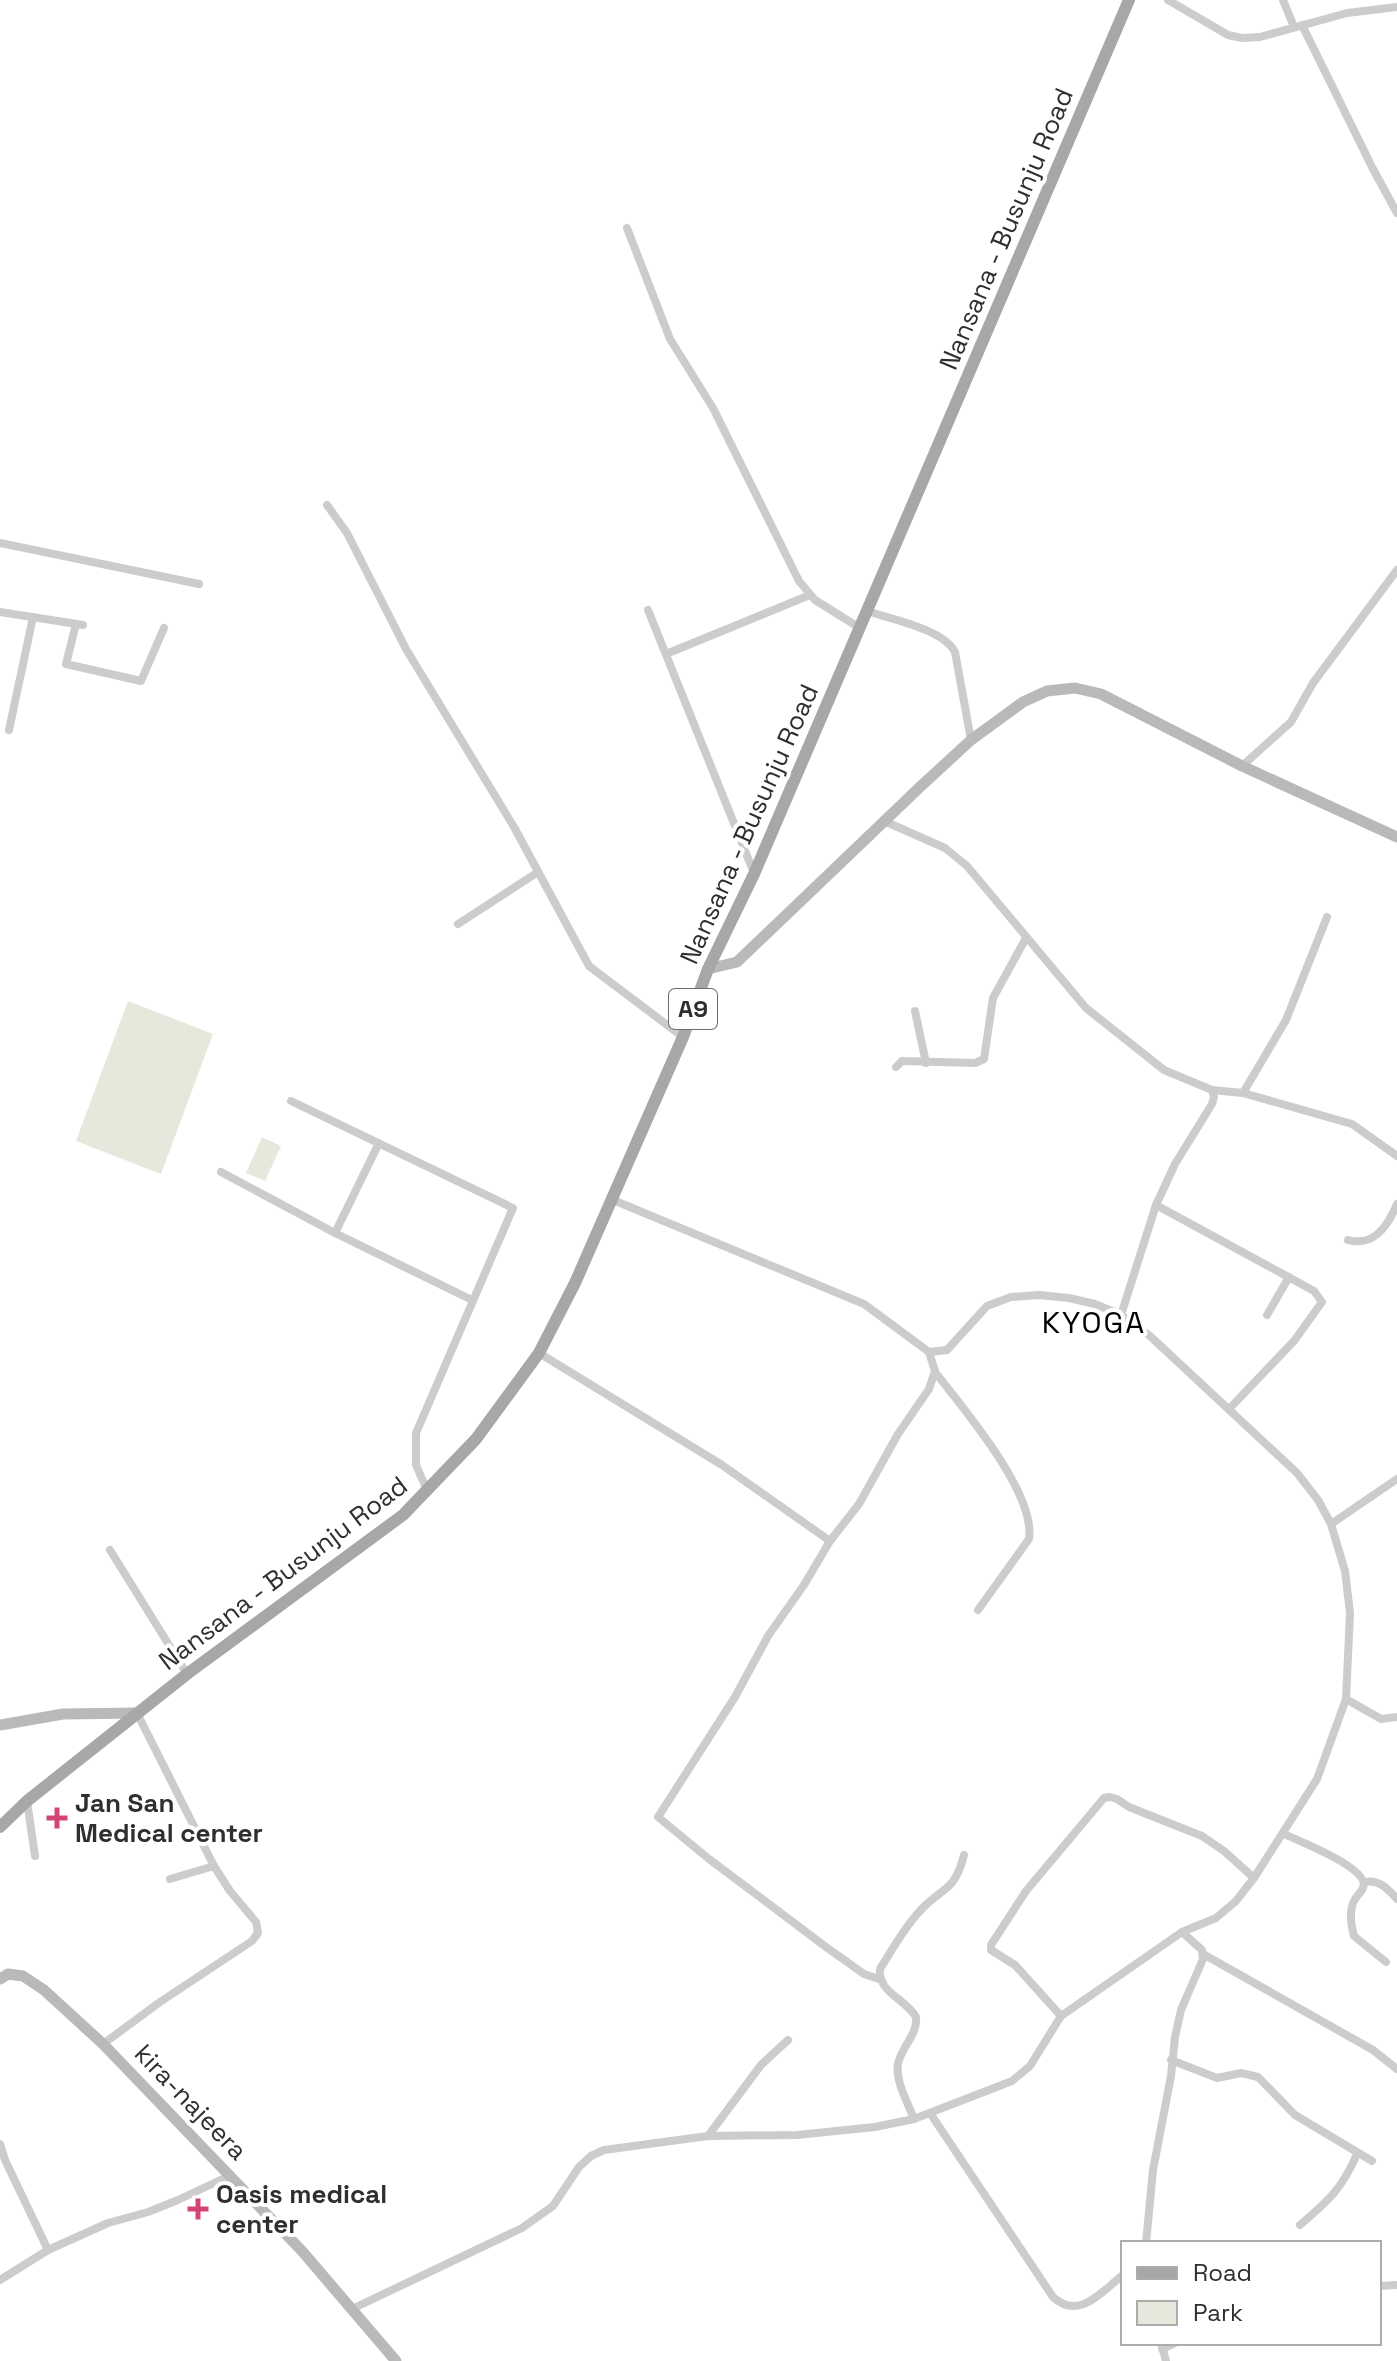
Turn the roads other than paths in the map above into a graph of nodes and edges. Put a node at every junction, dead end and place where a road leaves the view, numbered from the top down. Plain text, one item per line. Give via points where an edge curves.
1 (1129, 0) edge
2 (1168, 0) edge
3 (1283, 0) edge
4 (1397, 7) edge
5 (1298, 26) junction
6 (1397, 213) edge
7 (627, 228) dead end
8 (327, 505) dead end
9 (0, 543) edge
10 (1397, 570) edge
11 (199, 584) dead end
12 (810, 595) junction
13 (648, 610) dead end
14 (867, 611) junction
15 (0, 612) edge
16 (33, 617) junction
17 (164, 628) dead end
18 (860, 628) junction
19 (666, 654) junction
20 (9, 730) dead end
21 (971, 740) junction
22 (1242, 766) junction
23 (884, 821) junction
24 (1397, 837) edge
25 (538, 872) junction
26 (754, 874) junction
27 (1327, 917) dead end
28 (458, 924) dead end
29 (1026, 938) junction
30 (708, 969) junction
31 (915, 1011) dead end
32 (683, 1037) junction
33 (926, 1063) junction
34 (896, 1067) dead end
35 (1212, 1090) junction
36 (1243, 1093) junction
37 (291, 1101) dead end
38 (379, 1143) junction
39 (1397, 1156) edge
40 (221, 1172) dead end
41 (613, 1200) junction
42 (1397, 1204) edge
43 (1156, 1205) junction
44 (335, 1233) junction
45 (1348, 1240) dead end
46 (1289, 1277) junction
47 (472, 1300) junction
48 (1121, 1315) junction
49 (1267, 1315) dead end
50 (929, 1352) junction
51 (539, 1353) junction
52 (935, 1371) junction
53 (1230, 1408) junction
54 (1397, 1479) edge
55 (427, 1490) junction
56 (1331, 1524) junction
57 (830, 1541) junction
58 (110, 1550) dead end
59 (978, 1610) dead end
60 (187, 1674) junction
61 (1346, 1699) junction
62 (137, 1713) junction
63 (1397, 1717) edge
64 (0, 1725) edge
65 (27, 1801) junction
66 (0, 1827) edge
67 (1284, 1834) junction
68 (964, 1855) dead end
69 (35, 1856) dead end
70 (214, 1866) junction
71 (1254, 1878) junction
72 (170, 1879) dead end
73 (1365, 1882) junction
74 (1397, 1899) edge
75 (1182, 1932) junction
76 (1203, 1954) junction
77 (1386, 1962) dead end
78 (0, 1979) edge
79 (879, 1979) junction
80 (1061, 2016) junction
81 (788, 2040) dead end
82 (103, 2044) junction
83 (1171, 2060) junction
84 (1397, 2069) edge
85 (930, 2113) junction
86 (914, 2119) junction
87 (708, 2136) junction
88 (0, 2144) edge
89 (1357, 2154) junction
90 (1372, 2161) dead end
91 (231, 2175) junction
92 (1300, 2225) dead end
93 (1146, 2241) edge
94 (48, 2250) junction
95 (1121, 2277) edge
96 (0, 2280) edge
97 (352, 2309) junction
98 (1162, 2346) edge
99 (396, 2361) edge
100 (1166, 2361) edge

1 - 14 main road, Nansana - Busunju Road / A9
2 - 5 street via 1228,35 1260,37
3 - 5 street
4 - 5 street
5 - 6 street
7 - 12 street via 670,339 713,408
8 - 25 street
9 - 11 street
10 - 22 street via 1313,683 1291,722
12 - 18 street
12 - 19 street
13 - 19 street
14 - 18 main road, Nansana - Busunju Road / A9
14 - 21 street via 950,644
15 - 16 street
16 - 17 street via 79,624 66,664 141,681
16 - 20 street
18 - 26 main road, Nansana - Busunju Road / A9
19 - 26 street
21 - 22 street via 1023,702 1047,691 1075,688 1101,694
21 - 23 street
22 - 24 street
23 - 29 street via 945,848 967,866
23 - 30 street via 737,962
25 - 28 street
25 - 32 street via 589,966
26 - 30 main road, Nansana - Busunju Road / A9
27 - 36 street via 1286,1020
29 - 33 street via 993,998 984,1059
29 - 35 street via 1113,1032 1164,1070
30 - 32 main road, Nansana - Busunju Road / A9
31 - 33 street
32 - 41 main road, Nansana - Busunju Road / A9
33 - 34 street via 902,1061
35 - 36 street
35 - 43 street via 1212,1104
36 - 39 street via 1352,1124
37 - 38 street
38 - 44 street
38 - 47 street via 513,1208
40 - 44 street
41 - 50 street via 864,1304
41 - 51 main road, Nansana - Busunju Road / A9
42 - 45 street via 1376,1236
43 - 46 street
43 - 48 street
44 - 47 street
46 - 49 street
46 - 53 street via 1322,1302 1294,1341
47 - 55 street via 416,1433 416,1465
48 - 50 street via 1069,1298 1011,1297 987,1306 947,1350
48 - 53 street
50 - 52 street
51 - 55 main road, Nansana - Busunju Road / A9 via 476,1439
51 - 57 street via 722,1465
52 - 57 street via 859,1504
52 - 59 street via 1014,1483 1031,1524 1029,1539
53 - 56 street via 1297,1473
54 - 56 street
55 - 60 main road, Nansana - Busunju Road / A9 via 403,1515
56 - 61 street via 1350,1613
57 - 79 street via 658,1817 826,1947
58 - 60 street
60 - 62 main road, Nansana - Busunju Road / A9
61 - 63 street via 1381,1719
61 - 67 street via 1317,1779
62 - 64 street via 63,1714
62 - 65 main road, Nansana - Busunju Road / A9
62 - 70 street
65 - 66 main road, Nansana - Busunju Road / A9
65 - 69 street
67 - 71 street
67 - 73 street via 1356,1869
68 - 79 street via 951,1887 920,1911 880,1969
70 - 72 street
70 - 82 street via 256,1922 258,1933
71 - 75 street via 1216,1918
71 - 80 street via 1202,1836 1104,1798 1026,1891 991,1945
73 - 74 street via 1380,1884
73 - 77 street via 1353,1902 1354,1936
75 - 76 street
75 - 80 street
76 - 83 street via 1181,2010
76 - 84 street via 1373,2050
78 - 82 street, kira-najeera via 23,1976
79 - 86 street via 916,2017 897,2069
80 - 85 street via 1022,2075
81 - 87 street via 761,2065
82 - 91 street, kira-najeera
83 - 89 street via 1217,2078 1241,2073 1258,2077 1295,2115
83 - 93 street
85 - 86 street
85 - 95 street via 1061,2304 1084,2305
86 - 87 street via 847,2132
87 - 97 street via 591,2156 553,2206 522,2228
88 - 94 street
89 - 90 street
89 - 92 street via 1334,2195
91 - 94 street
91 - 97 street, kira-najeera
94 - 96 street
97 - 99 street, kira-najeera
98 - 100 street

